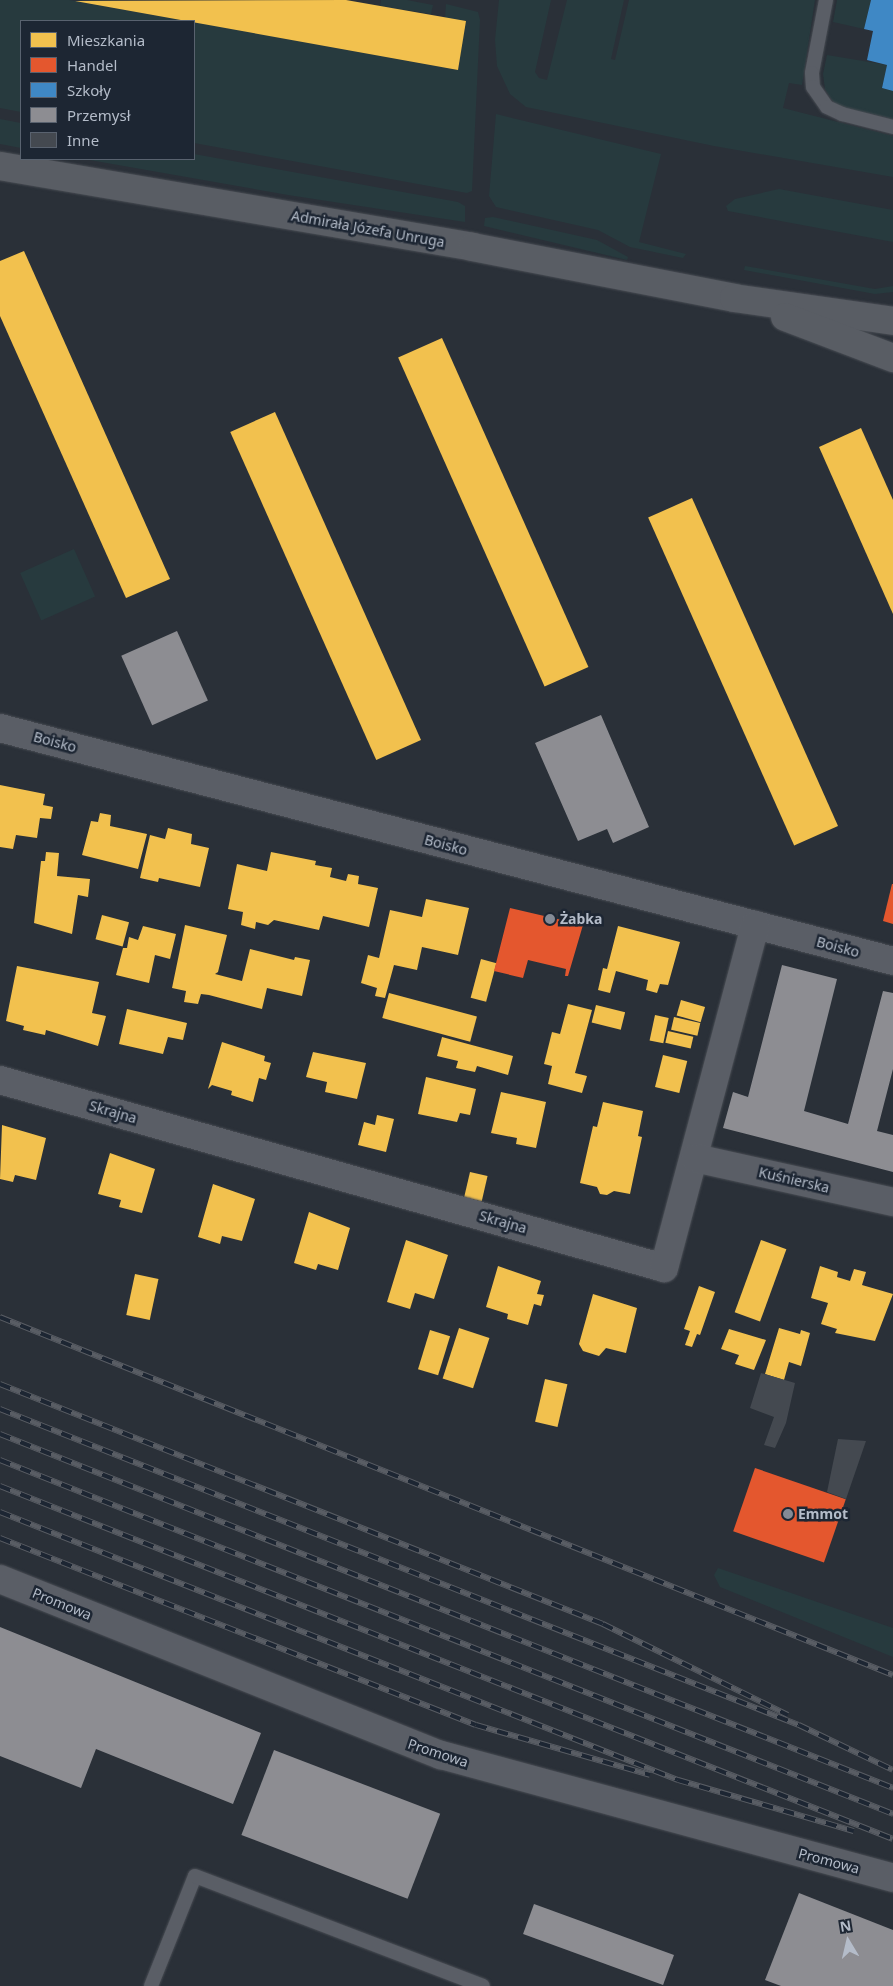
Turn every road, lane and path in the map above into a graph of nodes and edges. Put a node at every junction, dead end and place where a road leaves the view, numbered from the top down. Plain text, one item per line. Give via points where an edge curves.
1 (826, 0) edge
2 (893, 127) edge
3 (0, 166) edge
4 (734, 298) junction
5 (893, 321) edge
6 (893, 358) edge
7 (0, 728) edge
8 (755, 925) junction
9 (893, 961) edge
10 (0, 1080) edge
11 (695, 1158) junction
12 (893, 1202) edge
13 (0, 1579) edge
14 (893, 1878) edge
15 (151, 1986) edge
16 (483, 1986) edge

1 - 2 lane via 812,73 813,87 827,107
3 - 4 street, Admirała Józefa Unruga via 472,247
4 - 5 street, Admirała Józefa Unruga
4 - 6 street, Admirała Józefa Unruga
7 - 8 street, Boisko
8 - 9 street, Boisko
8 - 11 street, Skrajna
10 - 11 street, Skrajna via 664,1268
11 - 12 street, Kuśnierska
13 - 14 street, Promowa via 441,1755
15 - 16 lane via 195,1876

